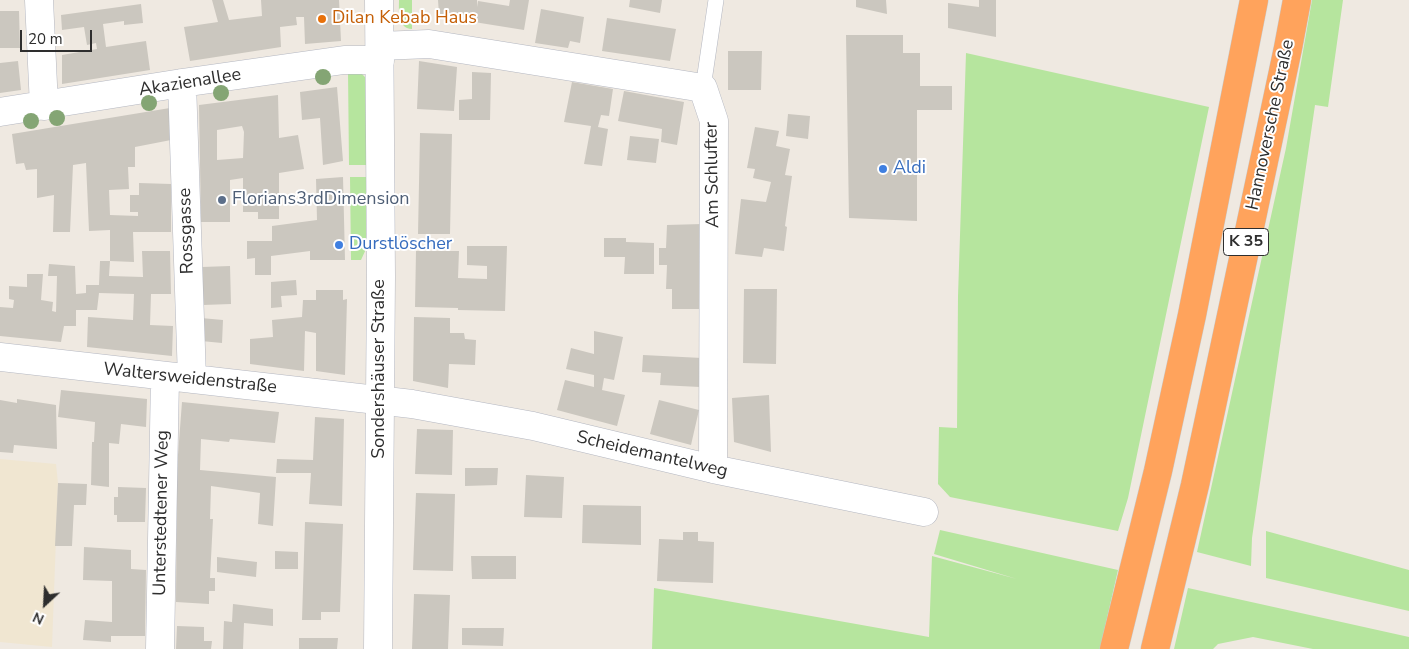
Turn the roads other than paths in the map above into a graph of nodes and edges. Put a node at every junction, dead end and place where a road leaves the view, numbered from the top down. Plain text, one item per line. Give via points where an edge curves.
1 (39, 0) edge
2 (379, 0) edge
3 (716, 0) edge
4 (1254, 0) edge
5 (1297, 0) edge
6 (380, 53) junction
7 (182, 83) junction
8 (703, 88) junction
9 (44, 106) junction
10 (0, 112) edge
11 (0, 358) edge
12 (165, 377) junction
13 (192, 379) junction
14 (380, 399) junction
15 (713, 470) junction
16 (924, 512) dead end
17 (160, 649) edge
18 (378, 649) edge
19 (1114, 649) edge
20 (1155, 649) edge

1 - 9 street
2 - 6 street, Sondershäuser Straße
3 - 8 lane
4 - 19 highway, K 35 via 1194,305 1158,471
5 - 20 highway, Hannoversche Straße / K 35 via 1195,485
6 - 7 street, Akazienallee
6 - 8 street via 429,44
6 - 14 street, Sondershäuser Straße
7 - 9 street, Akazienallee
7 - 13 street, Rossgasse
8 - 15 street, Am Schlufter via 714,121
9 - 10 street, Akazienallee
11 - 12 street, Waltersweidenstraße
12 - 13 street, Waltersweidenstraße
12 - 17 street, Unterstedtener Weg
13 - 14 street, Waltersweidenstraße
14 - 15 street, Scheidemantelweg via 533,426
14 - 18 street, Sondershäuser Straße
15 - 16 street, Scheidemantelweg

